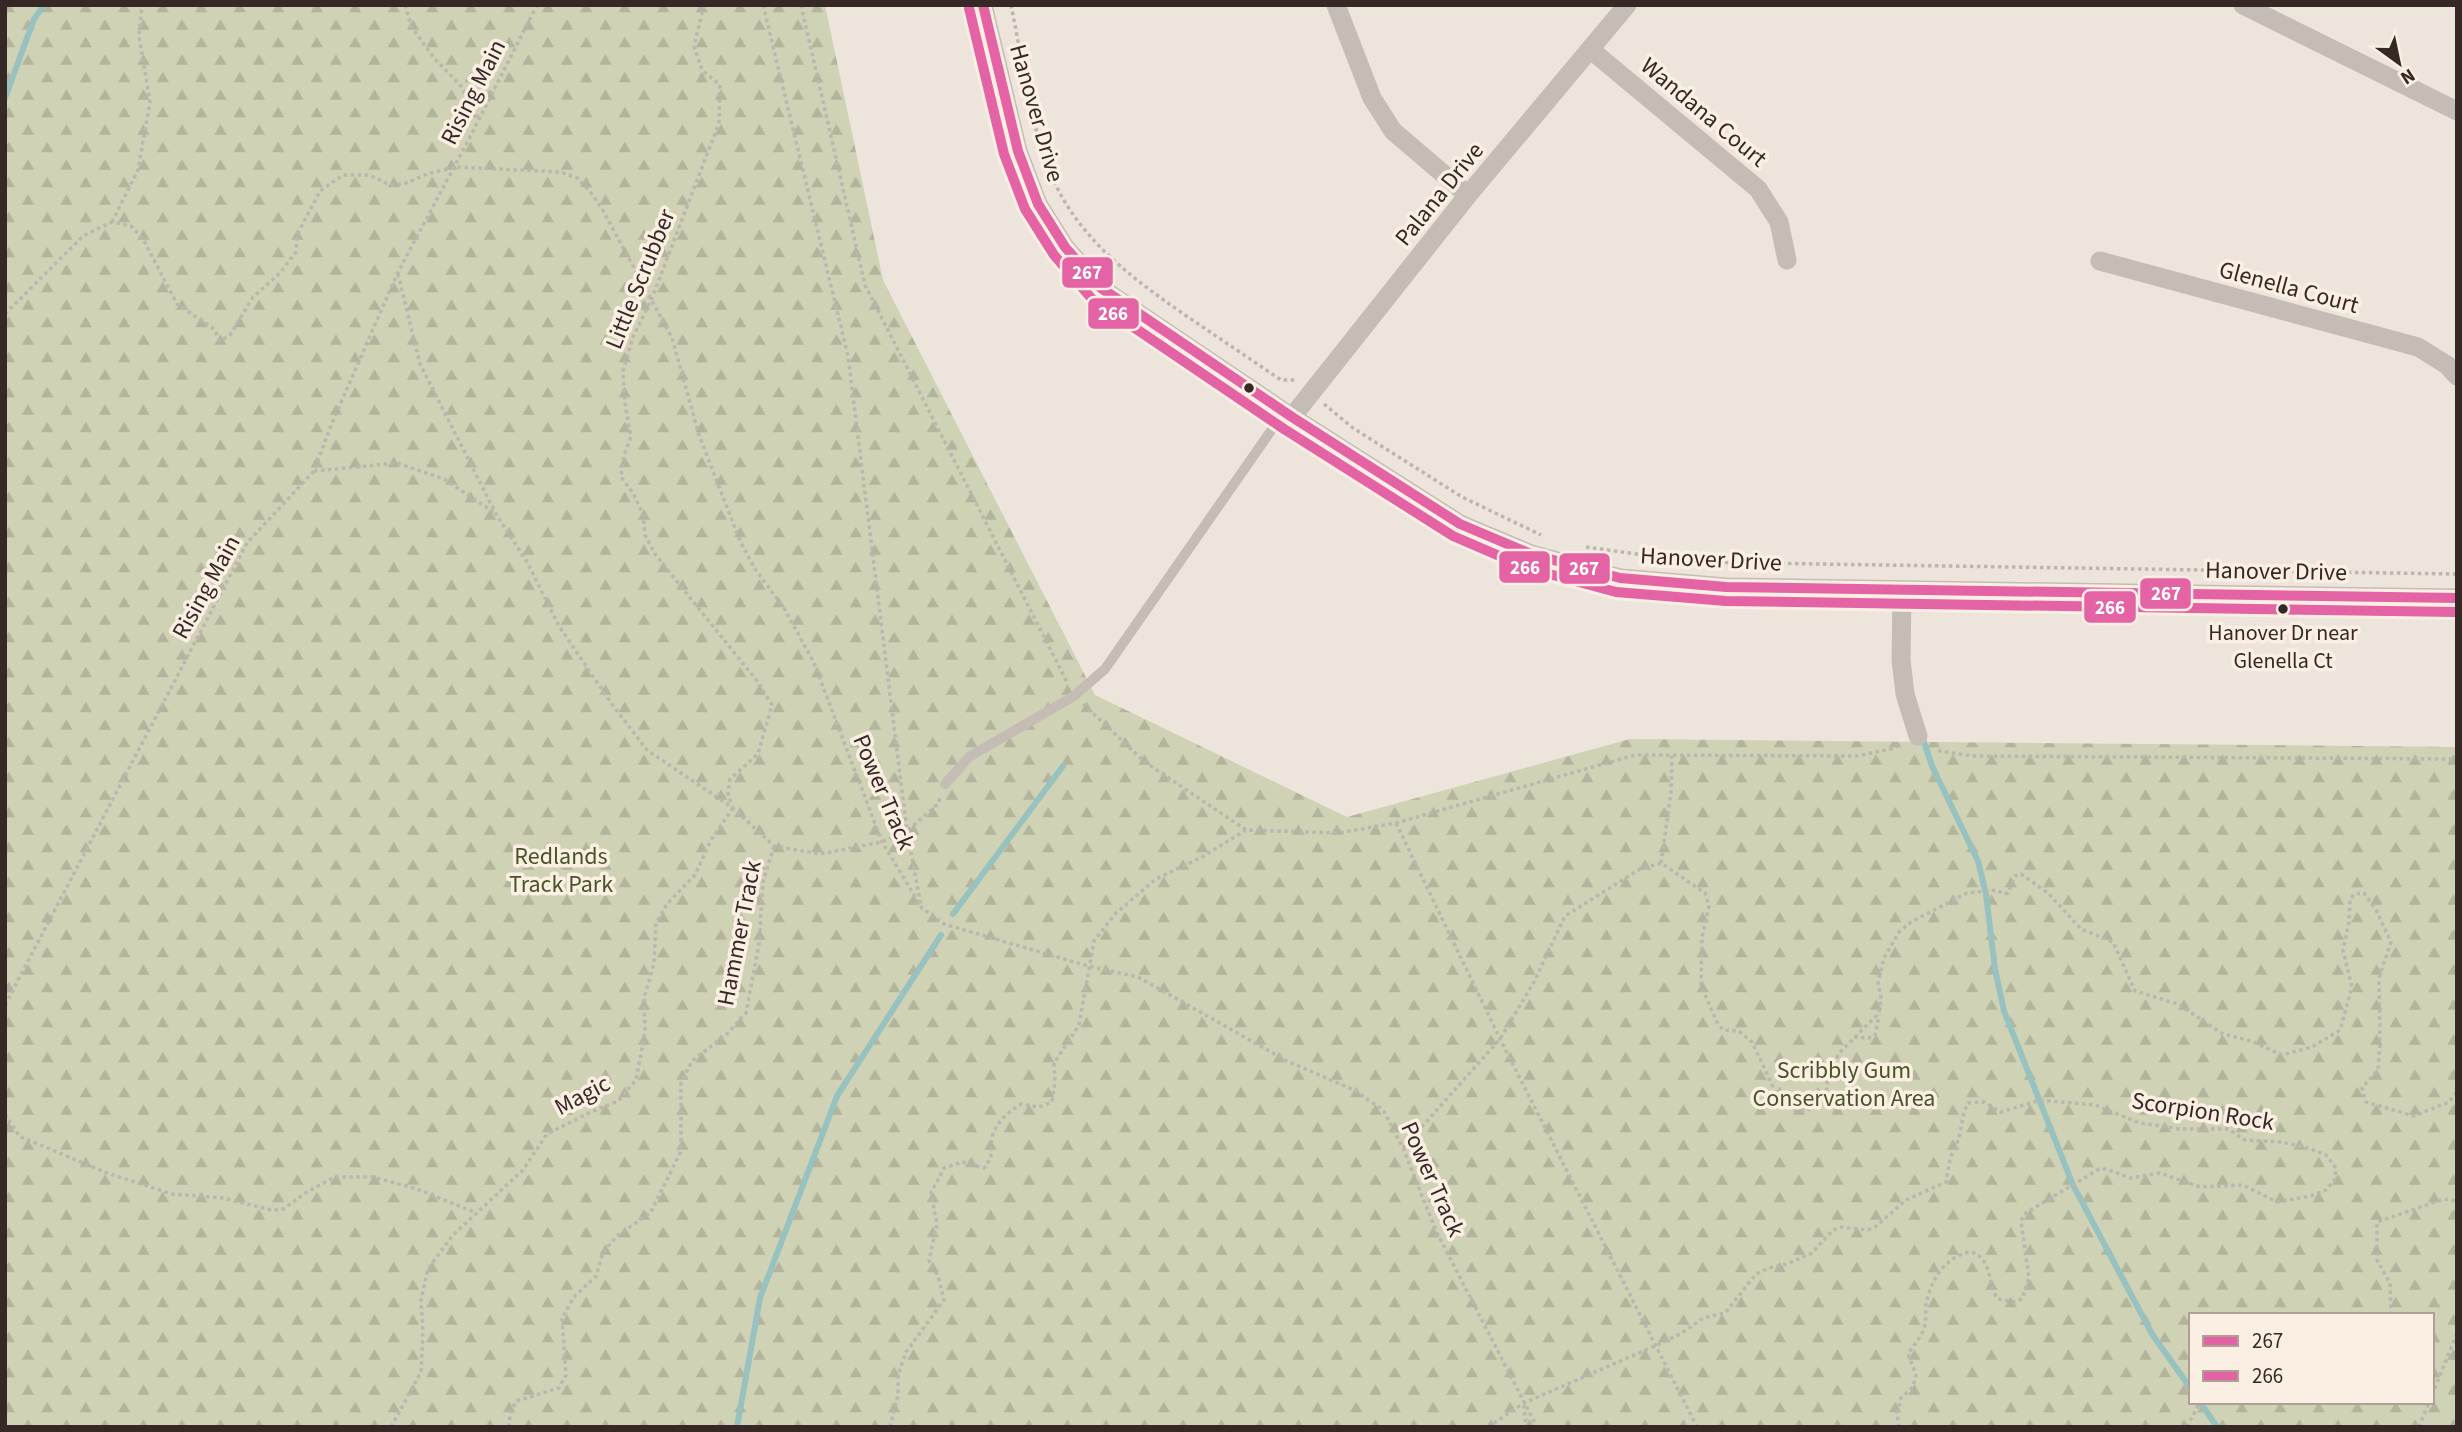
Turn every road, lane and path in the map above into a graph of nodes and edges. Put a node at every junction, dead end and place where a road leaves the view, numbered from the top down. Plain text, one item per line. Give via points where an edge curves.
1 (142, 5) edge
2 (405, 5) edge
3 (537, 5) edge
4 (704, 5) edge
5 (763, 5) edge
6 (801, 5) edge
7 (983, 5) edge
8 (1011, 5) edge
9 (1336, 5) edge
10 (1627, 5) edge
11 (2243, 5) edge
12 (1591, 50) junction
13 (2457, 111) edge
14 (479, 119) junction
15 (454, 167) junction
16 (1468, 195) junction
17 (112, 222) junction
18 (1787, 260) dead end
19 (2100, 261) dead end
20 (398, 272) junction
21 (652, 298) junction
22 (5, 314) edge
23 (2457, 376) edge
24 (1300, 379) dead end
25 (1327, 407) dead end
26 (1288, 414) junction
27 (314, 471) junction
28 (496, 514) junction
29 (1551, 538) dead end
30 (1574, 545) dead end
31 (2457, 574) edge
32 (1902, 590) junction
33 (2457, 598) edge
34 (1074, 696) junction
35 (1918, 736) junction
36 (1672, 756) junction
37 (2457, 759) edge
38 (945, 784) joint
39 (733, 808) junction
40 (1396, 822) junction
41 (1246, 830) junction
42 (907, 831) junction
43 (882, 842) junction
44 (774, 846) junction
45 (1661, 863) junction
46 (922, 908) junction
47 (1088, 966) junction
48 (5, 1005) edge
49 (1879, 1013) junction
50 (1854, 1037) junction
51 (1500, 1038) junction
52 (2457, 1092) edge
53 (5, 1114) edge
54 (1403, 1148) junction
55 (2457, 1201) edge
56 (476, 1212) junction
57 (2391, 1313) edge
58 (2457, 1333) edge
59 (1657, 1345) junction
60 (2434, 1390) edge
61 (1524, 1403) junction
62 (2199, 1404) edge
63 (2428, 1404) edge
64 (391, 1427) edge
65 (509, 1427) edge
66 (890, 1427) edge
67 (1488, 1427) edge
68 (1526, 1427) edge
69 (1537, 1427) edge
70 (1697, 1427) edge
71 (1899, 1427) edge
72 (2187, 1427) edge
73 (2419, 1427) edge

1 - 17 path via 139,36 150,102 138,170
2 - 14 path via 411,26 461,86
3 - 14 path, Rising Main
4 - 21 path, Little Scrubber via 695,46 702,69 720,85 719,123
5 - 42 path via 848,356
6 - 34 path via 864,285
7 - 26 street, Hanover Drive via 1018,151 1038,204 1065,247 1101,288
8 - 24 path via 1045,158 1070,209 1092,240 1137,282 1281,380
9 - 16 street via 1372,98 1393,131
10 - 12 street, Palana Drive
11 - 13 street
12 - 16 street, Palana Drive
12 - 18 street, Wandana Court via 1758,189 1780,222
14 - 15 path, Rising Main
15 - 17 path via 404,184 390,185 369,175 343,175 320,191 297,235 296,252 220,341 214,329 177,304 143,239 131,226
15 - 20 path, Rising Main
15 - 21 path, Power Track via 561,172 577,178 601,207
16 - 26 street, Palana Drive
17 - 22 path via 83,236
19 - 23 street, Glenella Court via 2418,347
20 - 27 path, Rising Main
20 - 28 path via 420,364
21 - 39 path, Little Scrubber via 623,371 631,437 621,477 643,514 645,536 655,554 758,681 772,705 758,754 730,779
21 - 43 path, Power Track via 672,338 699,435 740,541 814,663
25 - 29 path via 1462,497
26 - 32 street, Hanover Drive via 1460,524 1531,554 1620,578 1727,587
26 - 34 lane via 1105,669
27 - 28 path via 397,463 444,479
27 - 48 path, Rising Main via 247,543
28 - 39 path via 559,626 647,750
30 - 31 path via 1693,562
32 - 33 street, Hanover Drive
32 - 35 street via 1901,660 1905,694
34 - 38 lane via 969,757
34 - 41 path via 1145,762
35 - 36 path via 1904,739 1895,748 1857,756
35 - 37 path via 1932,735 1940,751 1972,756
36 - 40 path via 1635,755
36 - 45 path
38 - 42 path via 938,804
39 - 44 path
39 - 56 path, Magic via 695,874 656,923 636,1080 618,1101 547,1134 523,1170
40 - 41 path via 1338,833
40 - 51 path
41 - 47 path via 1156,879 1116,913 1094,941
42 - 43 path
42 - 46 path
43 - 44 path via 820,854
43 - 46 path, Power Track
44 - 65 path, Hammer Track via 763,882 759,944 747,1013 692,1061 681,1083 681,1151 651,1212 603,1252 596,1276 573,1298 562,1319 566,1375 559,1388 516,1401
45 - 50 path via 1705,893 1709,906 1702,937 1701,986 1723,1030 1739,1031 1752,1042 1785,1104 1795,1111 1818,1104 1826,1095 1828,1076 1839,1053
45 - 51 path via 1640,869 1565,916 1534,982
46 - 47 path, Power Track via 944,924
47 - 54 path, Power Track via 1138,977 1287,1061 1354,1090 1383,1110
47 - 66 path via 1079,1025 1054,1063 1052,1102 1039,1107 1021,1104 1004,1115 993,1135 992,1158 984,1168 961,1162 944,1168 931,1193 937,1223 929,1261 939,1276 944,1300 906,1352
49 - 50 path
49 - 50 path via 1875,1036
49 - 52 path via 1878,983 1884,958 1899,932 1967,893 2008,893 2015,876 2025,875 2081,929 2112,942 2135,991 2178,1004 2223,1034 2281,1055 2312,1047 2340,1030 2352,987 2343,950 2350,900 2354,894 2364,893 2391,942 2379,978 2378,1070 2362,1088 2366,1102 2414,1116 2449,1101
51 - 54 path
51 - 59 path
53 - 56 path via 19,1136 172,1194 223,1198 271,1210 282,1209 335,1177 373,1177
54 - 61 path, Power Track via 1436,1231
55 - 57 path via 2444,1199 2377,1222 2377,1260 2390,1283
56 - 64 path, Magic via 428,1269 421,1300 421,1372
58 - 60 path
59 - 61 path
59 - 70 path
59 - 71 path, Scorpion Rock via 1703,1318 1725,1313 1756,1274 1812,1253 1833,1230 1868,1230 1906,1200 1946,1182 1968,1103 1984,1102 2001,1112 2040,1100 2095,1105 2140,1123 2228,1129 2245,1140 2311,1149 2326,1155 2336,1168 2335,1179 2326,1190 2277,1202 2243,1185 2200,1187 2160,1174 2130,1178 2099,1169 2024,1214 2021,1221 2029,1279 2022,1299 1998,1299 1990,1273 1973,1252 1950,1260 1939,1270 1926,1305 1923,1332 1908,1354 1916,1375 1913,1387 1901,1398
61 - 67 path
61 - 68 path
61 - 69 path, Power Track
62 - 72 path
63 - 73 path

